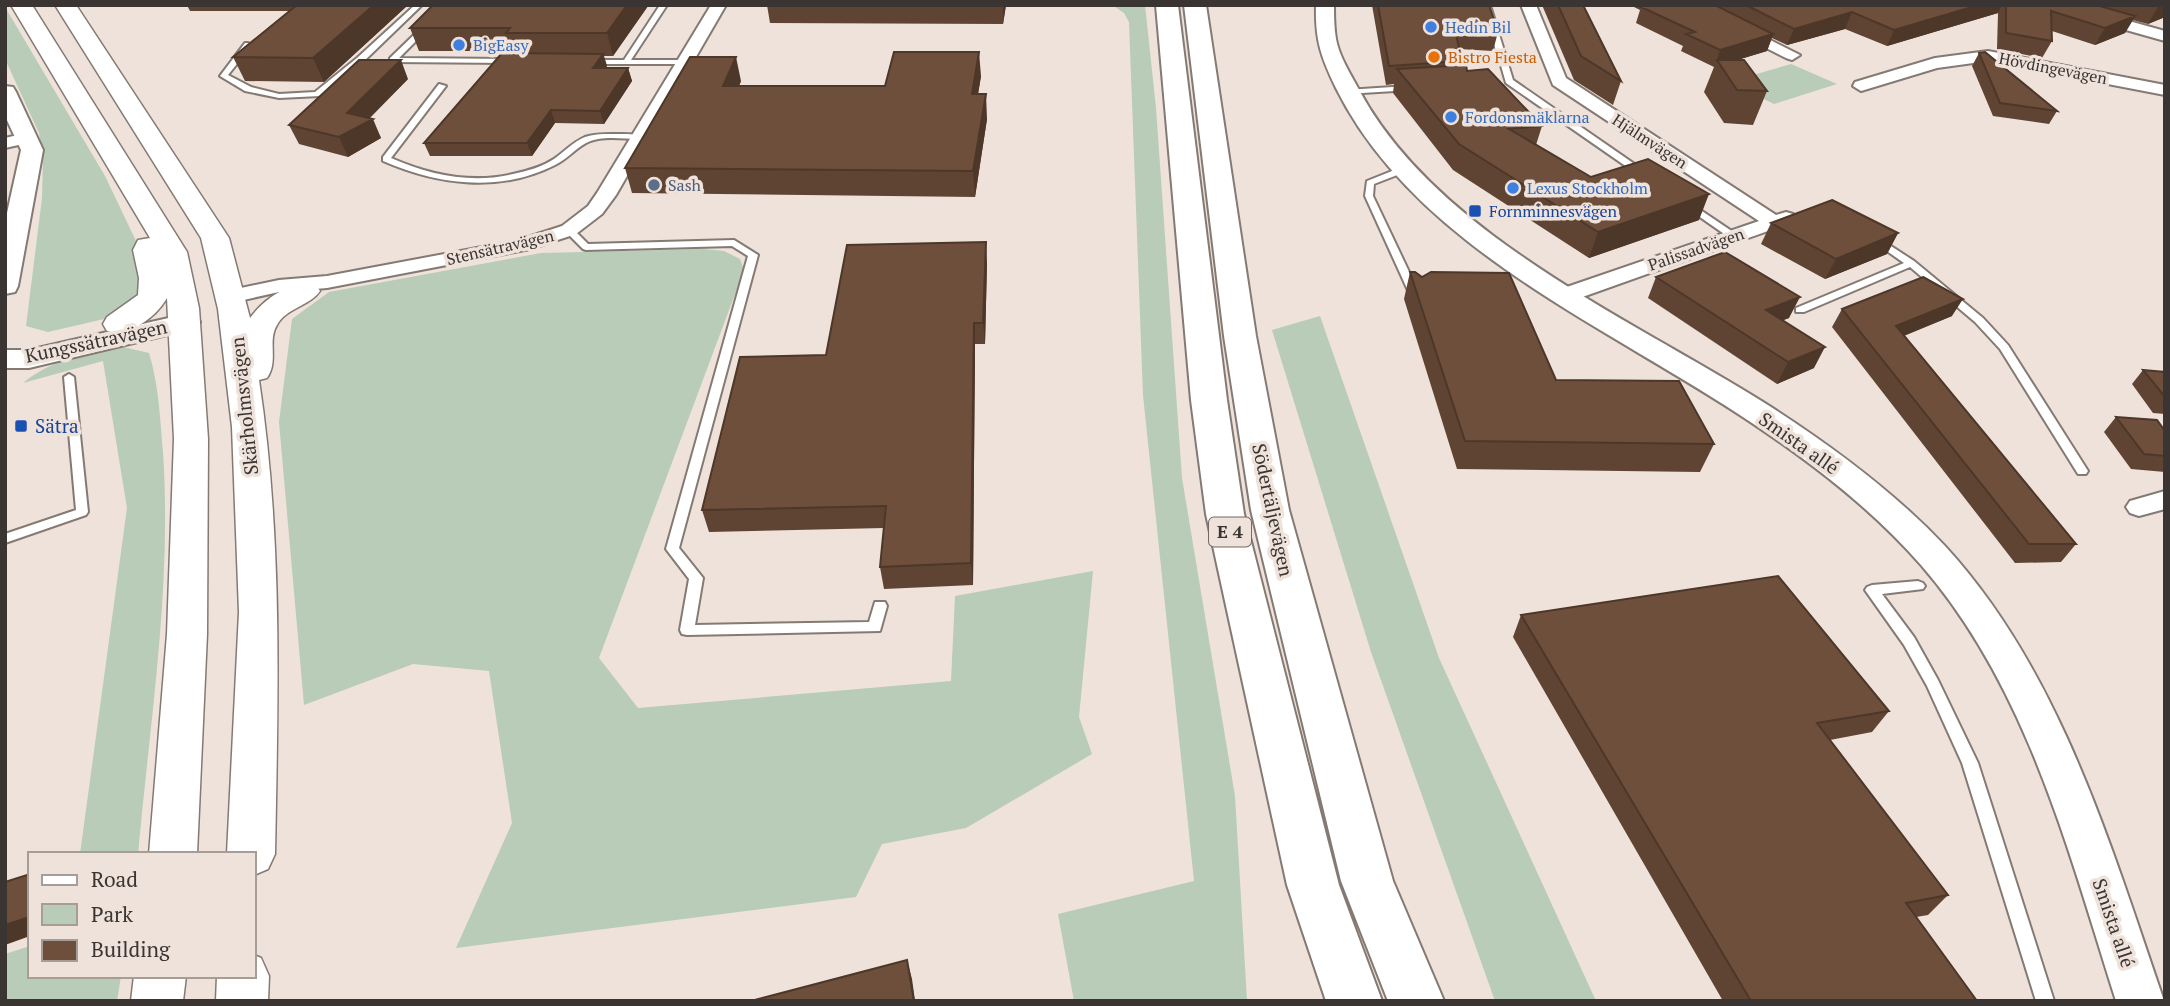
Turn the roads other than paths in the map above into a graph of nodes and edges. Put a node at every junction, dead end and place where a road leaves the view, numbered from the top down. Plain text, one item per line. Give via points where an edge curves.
1 (21, 5) edge
2 (65, 5) edge
3 (419, 5) edge
4 (449, 5) edge
5 (664, 5) edge
6 (719, 5) edge
7 (1167, 5) edge
8 (1195, 5) edge
9 (1325, 5) edge
10 (1486, 5) edge
11 (1528, 5) edge
12 (1689, 5) edge
13 (2053, 5) edge
14 (2165, 36) edge
15 (248, 45) edge
16 (1793, 55) dead end
17 (1503, 60) junction
18 (516, 61) edge
19 (584, 61) edge
20 (1470, 61) dead end
21 (625, 62) junction
22 (684, 62) junction
23 (1509, 81) junction
24 (1496, 82) edge
25 (442, 86) dead end
26 (1861, 86) dead end
27 (1416, 88) edge
28 (2165, 90) edge
29 (5, 92) edge
30 (1345, 92) junction
31 (639, 137) junction
32 (16, 140) edge
33 (1402, 170) junction
34 (1654, 182) edge
35 (1677, 197) edge
36 (1800, 213) edge
37 (155, 221) junction
38 (1774, 222) junction
39 (569, 230) junction
40 (1866, 232) edge
41 (1732, 236) junction
42 (1911, 263) junction
43 (5, 286) edge
44 (316, 286) junction
45 (1566, 295) junction
46 (1417, 299) edge
47 (231, 303) junction
48 (1800, 310) edge
49 (185, 315) junction
50 (118, 324) junction
51 (5, 356) edge
52 (69, 377) dead end
53 (245, 398) junction
54 (2082, 471) dead end
55 (2165, 500) edge
56 (2139, 507) dead end
57 (5, 539) edge
58 (1919, 586) dead end
59 (880, 606) dead end
60 (173, 852) edge
61 (251, 852) edge
62 (160, 978) edge
63 (243, 978) edge
64 (157, 1001) edge
65 (242, 1001) edge
66 (1354, 1001) edge
67 (1416, 1001) edge
68 (2045, 1001) edge
69 (2140, 1001) edge

1 - 37 main road
2 - 47 main road, Skärholmsvägen via 215,238
3 - 15 lane via 317,94 279,96 248,89 224,76
4 - 18 lane via 393,60
5 - 21 lane
6 - 22 street, Stensätravägen
7 - 66 highway, E 4 via 1225,514 1313,885
8 - 67 highway, Södertäljevägen / E 4 via 1240,336 1270,510 1367,881
9 - 30 street, Smista allé via 1326,40
10 - 17 lane
11 - 38 street, Hjälmvägen via 1559,81
12 - 16 street
13 - 14 street
17 - 20 lane
17 - 23 lane
19 - 21 lane
21 - 22 lane
22 - 31 street, Stensätravägen
23 - 24 lane
23 - 34 lane
25 - 31 lane via 386,159 448,179 491,182 527,176 588,138
26 - 28 street, Hövdingevägen via 1935,62 1988,56
27 - 30 lane
29 - 32 street
30 - 33 street, Smista allé
31 - 39 street, Stensätravägen via 601,202
32 - 43 street via 32,150
33 - 45 street, Smista allé via 1465,225
33 - 46 lane via 1370,183 1369,196
35 - 41 lane
36 - 38 street, Palissadvägen
37 - 49 main road via 173,252
37 - 50 main road via 147,250 155,293 143,310
38 - 41 street, Palissadvägen
39 - 44 street, Stensätravägen via 523,245
39 - 59 lane via 586,247 734,243 752,255 672,549 696,578 687,630 875,627
40 - 42 lane
41 - 45 street, Palissadvägen
42 - 48 lane
42 - 54 lane via 2004,347
44 - 47 street, Stensätravägen
44 - 53 main road via 273,310 261,323 257,333 260,360
45 - 69 street, Smista allé via 1738,400 1849,477 1935,558 1997,643 2037,716 2073,802
47 - 49 main road
47 - 53 main road, Skärholmsvägen
49 - 50 street, Kungssätravägen
49 - 51 street, Kungssätravägen via 29,359
49 - 60 main road via 191,439 187,620
50 - 51 street, Kungssätravägen via 30,345
52 - 57 lane via 82,512
53 - 61 main road, Skärholmsvägen via 259,612
55 - 56 street
58 - 68 lane via 1872,590 1909,641 1970,763
62 - 64 main road
63 - 65 main road

